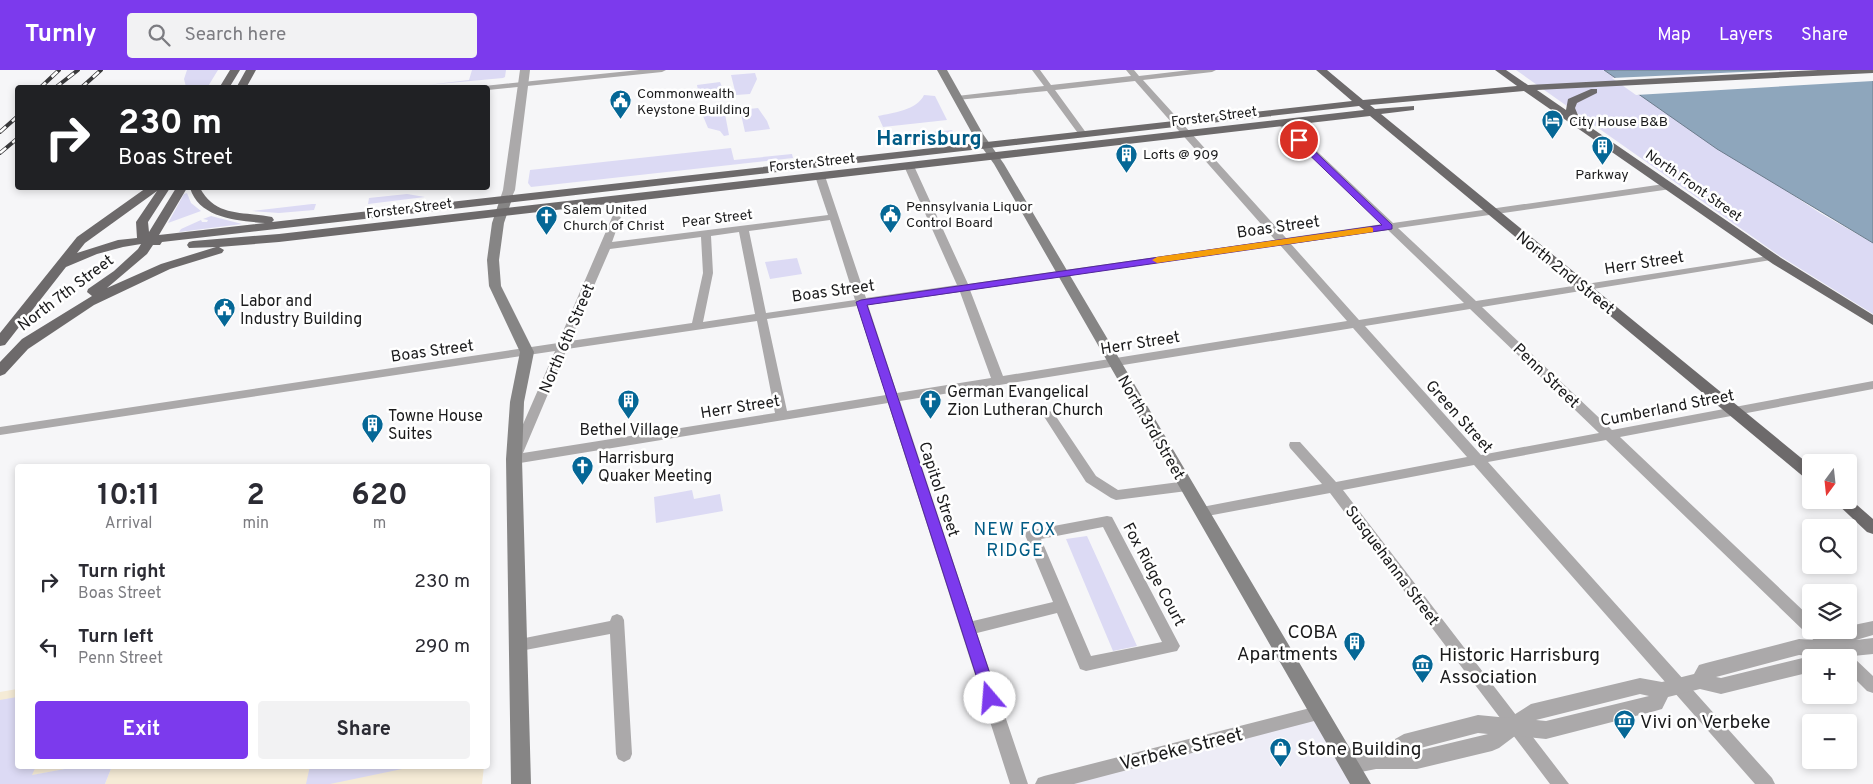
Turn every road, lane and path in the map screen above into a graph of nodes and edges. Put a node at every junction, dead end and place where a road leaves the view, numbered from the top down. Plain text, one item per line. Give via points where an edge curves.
1 (235, 70) edge
2 (251, 70) edge
3 (525, 70) edge
4 (662, 70) edge
5 (942, 70) edge
6 (1036, 70) edge
7 (1212, 70) edge
8 (1321, 70) edge
9 (1501, 70) edge
10 (1873, 70) edge
11 (1133, 74) edge
12 (1873, 76) edge
13 (523, 84) junction
14 (226, 85) edge
15 (243, 85) edge
16 (1578, 85) junction
17 (490, 87) edge
18 (1610, 87) junction
19 (1049, 88) junction
20 (1525, 88) junction
21 (1594, 91) junction
22 (1537, 96) junction
23 (958, 98) junction
24 (1361, 103) junction
25 (1373, 113) junction
26 (1177, 123) junction
27 (1282, 123) junction
28 (1577, 124) junction
29 (1083, 134) junction
30 (1187, 134) junction
31 (989, 150) junction
32 (909, 166) junction
33 (820, 176) junction
34 (1671, 186) junction
35 (150, 190) edge
36 (163, 190) edge
37 (180, 190) edge
38 (196, 190) edge
39 (506, 198) junction
40 (501, 212) junction
41 (1493, 212) junction
42 (616, 217) dead end
43 (833, 217) junction
44 (310, 221) junction
45 (1389, 227) junction
46 (744, 228) junction
47 (706, 233) junction
48 (279, 238) junction
49 (150, 240) junction
50 (1283, 242) junction
51 (606, 246) junction
52 (1771, 257) junction
53 (60, 265) junction
54 (1062, 274) junction
55 (1585, 287) junction
56 (964, 288) junction
57 (861, 302) junction
58 (1473, 305) junction
59 (762, 317) junction
60 (1873, 321) edge
61 (1356, 324) junction
62 (697, 326) junction
63 (0, 342) edge
64 (563, 346) junction
65 (19, 349) junction
66 (527, 352) junction
67 (1114, 363) junction
68 (0, 371) edge
69 (998, 380) junction
70 (1873, 385) edge
71 (892, 398) junction
72 (1735, 411) junction
73 (1049, 415) dead end
74 (782, 416) junction
75 (0, 431) edge
76 (1609, 435) junction
77 (1295, 445) dead end
78 (514, 459) junction
79 (1477, 460) junction
80 (1802, 467) edge
81 (1187, 486) junction
82 (1334, 487) junction
83 (1851, 509) edge
84 (1202, 512) junction
85 (1873, 528) edge
86 (1062, 606) junction
87 (1802, 618) edge
88 (1873, 628) edge
89 (968, 629) junction
90 (1821, 639) edge
91 (520, 645) junction
92 (1873, 646) edge
93 (1807, 649) edge
94 (1828, 649) edge
95 (1838, 649) edge
96 (1857, 650) edge
97 (1802, 666) edge
98 (1857, 671) edge
99 (1700, 681) junction
100 (1873, 686) edge
101 (1671, 688) junction
102 (1318, 713) junction
103 (1515, 726) junction
104 (624, 754) dead end
105 (1351, 765) junction
106 (520, 784) edge
107 (1019, 784) edge
108 (1044, 784) edge
109 (1361, 784) edge
110 (1560, 784) edge
111 (1766, 784) edge

1 - 14 main road
2 - 15 main road
3 - 13 street
4 - 13 street
5 - 23 main road, North 3rd Street
6 - 19 street
7 - 11 street
8 - 24 main road, North 2nd Street
9 - 16 main road via 1536,80
9 - 20 main road, North Front Street
10 - 18 main road
11 - 19 street
11 - 26 street, Green Street
12 - 18 main road
13 - 17 street
13 - 39 street
16 - 18 main road
16 - 20 main road, Forster Street
18 - 21 main road, Forster Street
19 - 23 street
19 - 29 street
20 - 22 main road, North Front Street
20 - 24 main road, Forster Street
21 - 22 main road, Forster Street
21 - 28 main road via 1572,101 1570,108
22 - 25 main road, Forster Street
22 - 28 main road, North Front Street
23 - 31 main road, North 3rd Street
24 - 25 main road, North 2nd Street
24 - 26 main road, Forster Street
25 - 27 main road, Forster Street
25 - 41 main road, North 2nd Street
26 - 29 main road, Forster Street
26 - 30 street, Green Street
27 - 30 main road, Forster Street
27 - 45 street, Penn Street
28 - 34 main road, North Front Street
29 - 31 main road, Forster Street
30 - 31 main road, Forster Street
30 - 50 street, Green Street
31 - 32 main road, Forster Street
31 - 39 main road, Forster Street
31 - 54 main road, North 3rd Street
32 - 33 main road, Forster Street
32 - 56 street
33 - 40 main road, Forster Street
33 - 43 street, Capitol Street
34 - 41 street, Boas Street
34 - 52 main road, North Front Street
35 - 53 main road, North 7th Street via 81,240
36 - 49 main road via 142,222 142,234
37 - 49 main road, North 7th Street
38 - 44 main road via 202,201 219,212 262,220
39 - 40 main road
39 - 44 main road, Forster Street
40 - 48 main road, Forster Street
40 - 66 main road via 494,260 495,286
41 - 45 street, Boas Street
41 - 55 main road, North 2nd Street
42 - 51 street, North 6th Street
43 - 46 street, Pear Street
43 - 57 street, Capitol Street
44 - 49 main road, Forster Street
45 - 50 street, Boas Street
45 - 58 street, Penn Street
46 - 47 street, Pear Street
46 - 59 street
47 - 51 street, Pear Street
47 - 62 street via 708,273
48 - 49 main road, Forster Street via 198,245
48 - 65 main road via 214,251 145,275 59,321
49 - 53 main road, Forster Street via 107,246
49 - 65 main road, North 7th Street via 118,274
50 - 54 street, Boas Street
50 - 61 street, Green Street
51 - 64 street, North 6th Street
52 - 55 street, Herr Street
52 - 60 main road, North Front Street
53 - 63 main road, North 7th Street
54 - 56 street, Boas Street
54 - 67 main road, North 3rd Street
55 - 58 street, Herr Street
55 - 72 main road, North 2nd Street
56 - 57 street, Boas Street
56 - 69 street
57 - 59 street, Boas Street
57 - 71 street, Capitol Street
58 - 61 street, Herr Street
58 - 76 street, Penn Street
59 - 62 street, Boas Street
59 - 74 street
61 - 67 street, Herr Street
61 - 79 street, Green Street
62 - 64 street, Boas Street
64 - 66 street, Boas Street
64 - 78 street, North 6th Street
65 - 68 main road, North 7th Street
66 - 75 street, Boas Street
66 - 78 main road, North 6th Street via 517,402
67 - 69 street, Herr Street
67 - 81 main road, North 3rd Street
69 - 71 street, Herr Street
70 - 72 street, Cumberland Street
71 - 74 street, Herr Street
71 - 89 street, Capitol Street
72 - 76 street, Cumberland Street
72 - 80 main road, North 2nd Street
73 - 81 street via 1091,479 1116,495
74 - 78 street, Herr Street
76 - 79 street, Cumberland Street
76 - 87 street, Penn Street
77 - 82 street, Susquehanna Street
78 - 91 main road, North 6th Street
79 - 82 street, Cumberland Street
79 - 101 street, Green Street
81 - 84 main road, North 3rd Street
82 - 84 street, Cumberland Street
82 - 103 street, Susquehanna Street
83 - 85 main road
84 - 102 main road, North 3rd Street
86 - 86 street, Fox Ridge Court via 1032,535 1107,521 1172,646 1086,664
86 - 89 street
88 - 95 street via 1851,633
89 - 107 street, Capitol Street
90 - 94 street
91 - 104 street via 617,623
91 - 106 main road, North 6th Street
92 - 96 street
93 - 99 street via 1798,647 1706,671
97 - 99 street via 1721,686
98 - 100 street
99 - 101 street
101 - 103 street via 1655,703 1546,730
101 - 111 street, Green Street
102 - 105 main road, North 3rd Street
102 - 108 street, Verbeke Street
103 - 105 street via 1492,742 1417,760 1376,760
103 - 110 street, Susquehanna Street
105 - 109 main road, North 3rd Street

